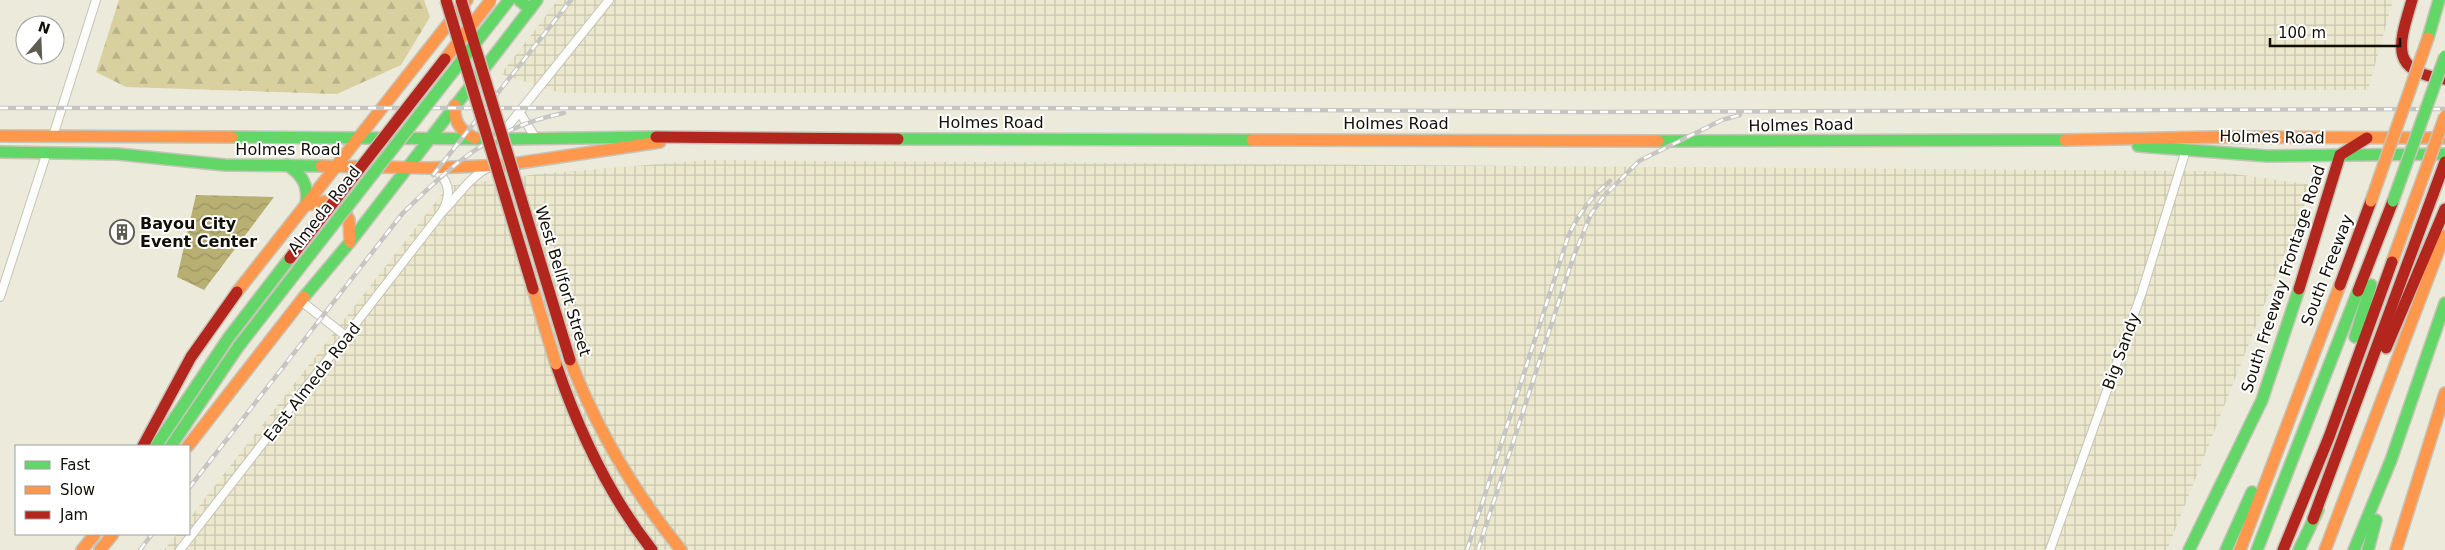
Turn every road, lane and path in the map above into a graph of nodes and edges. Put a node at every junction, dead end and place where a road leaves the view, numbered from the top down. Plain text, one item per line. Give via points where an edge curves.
1 (96, 0) edge
2 (446, 0) edge
3 (461, 0) edge
4 (467, 0) edge
5 (491, 0) edge
6 (509, 0) edge
7 (519, 0) edge
8 (609, 0) edge
9 (2412, 0) edge
10 (2440, 0) edge
11 (534, 4) edge
12 (2445, 56) edge
13 (2445, 78) edge
14 (455, 105) junction
15 (520, 113) junction
16 (2445, 116) edge
17 (0, 136) edge
18 (52, 136) junction
19 (104, 136) junction
20 (359, 137) junction
21 (535, 137) junction
22 (430, 138) junction
23 (475, 138) junction
24 (694, 138) junction
25 (2368, 138) junction
26 (2445, 138) edge
27 (497, 139) junction
28 (2099, 141) junction
29 (2186, 150) junction
30 (0, 151) edge
31 (47, 152) junction
32 (2445, 154) edge
33 (2340, 155) junction
34 (2445, 162) edge
35 (287, 165) junction
36 (336, 166) junction
37 (408, 166) junction
38 (492, 166) junction
39 (431, 168) junction
40 (2393, 202) junction
41 (306, 205) junction
42 (2445, 209) edge
43 (442, 212) junction
44 (2445, 233) edge
45 (350, 242) junction
46 (0, 297) edge
47 (301, 301) junction
48 (2445, 303) edge
49 (347, 337) junction
50 (2445, 393) edge
51 (2287, 424) junction
52 (144, 445) edge
53 (157, 445) edge
54 (172, 445) edge
55 (189, 445) edge
56 (2391, 460) junction
57 (2313, 519) junction
58 (2293, 530) junction
59 (94, 535) edge
60 (112, 535) edge
61 (82, 550) edge
62 (100, 550) edge
63 (180, 550) edge
64 (652, 550) edge
65 (681, 550) edge
66 (2050, 550) edge
67 (2190, 550) edge
68 (2226, 550) edge
69 (2240, 550) edge
70 (2257, 550) edge
71 (2283, 550) edge
72 (2300, 550) edge
73 (2325, 550) edge
74 (2354, 550) edge
75 (2368, 550) edge
76 (2396, 550) edge

1 - 18 street
2 - 64 main road, West Bellfort Street, bridge via 556,364 576,418 600,469
3 - 65 main road, West Bellfort Street, bridge via 570,360 587,403 642,500
4 - 20 main road
5 - 53 main road, Almeda Road, bridge via 224,344
6 - 54 main road, Almeda Road, bridge via 238,347
7 - 11 main road
8 - 15 street
9 - 13 main road via 2400,40 2400,52 2415,73
10 - 51 main road, South Freeway, bridge via 2371,200
11 - 14 main road
12 - 40 main road, bridge
14 - 22 main road
14 - 23 main road via 454,116 461,128
15 - 21 street
15 - 27 street
16 - 58 main road, bridge
17 - 18 main road, Holmes Road
18 - 19 main road, Holmes Road
18 - 30 main road via 42,143 6,146
19 - 20 main road, Holmes Road
19 - 31 main road via 99,143 63,144
20 - 22 main road, Holmes Road
20 - 36 main road
21 - 24 main road, Holmes Road
21 - 27 main road, Holmes Road
22 - 23 main road, Holmes Road
22 - 37 main road
23 - 27 main road, Holmes Road
24 - 28 main road, Holmes Road
24 - 38 main road, Holmes Road
25 - 26 main road, Holmes Road
25 - 28 main road, Holmes Road via 2217,137
25 - 33 main road, South Freeway Frontage Road
28 - 29 main road, Holmes Road
29 - 33 main road, Holmes Road via 2267,156
29 - 66 street, Big Sandy via 2142,292
30 - 31 main road, Holmes Road
31 - 35 main road, Holmes Road via 118,154 209,164
31 - 46 street
32 - 33 main road, Holmes Road
33 - 67 main road, South Freeway Frontage Road via 2262,400
34 - 57 main road
35 - 36 main road, Holmes Road
35 - 41 main road via 304,178 308,190
36 - 37 main road, Holmes Road
36 - 41 main road
37 - 39 main road, Holmes Road
37 - 45 main road
38 - 39 main road, Holmes Road
38 - 43 street, East Almeda Road via 477,174
39 - 43 street, East Almeda Road via 441,174 448,187 448,199
40 - 58 main road via 2366,300
40 - 70 main road
41 - 45 main road via 331,199 340,205 350,217
41 - 52 main road via 208,330
42 - 57 main road via 2344,456
43 - 49 street, East Almeda Road
44 - 73 main road
45 - 47 main road
47 - 49 street
47 - 55 main road
48 - 56 main road
49 - 63 street, East Almeda Road
50 - 76 main road
51 - 68 main road
51 - 69 main road, South Freeway
56 - 74 main road
56 - 75 main road
57 - 72 main road
58 - 71 main road
59 - 61 main road
60 - 62 main road

